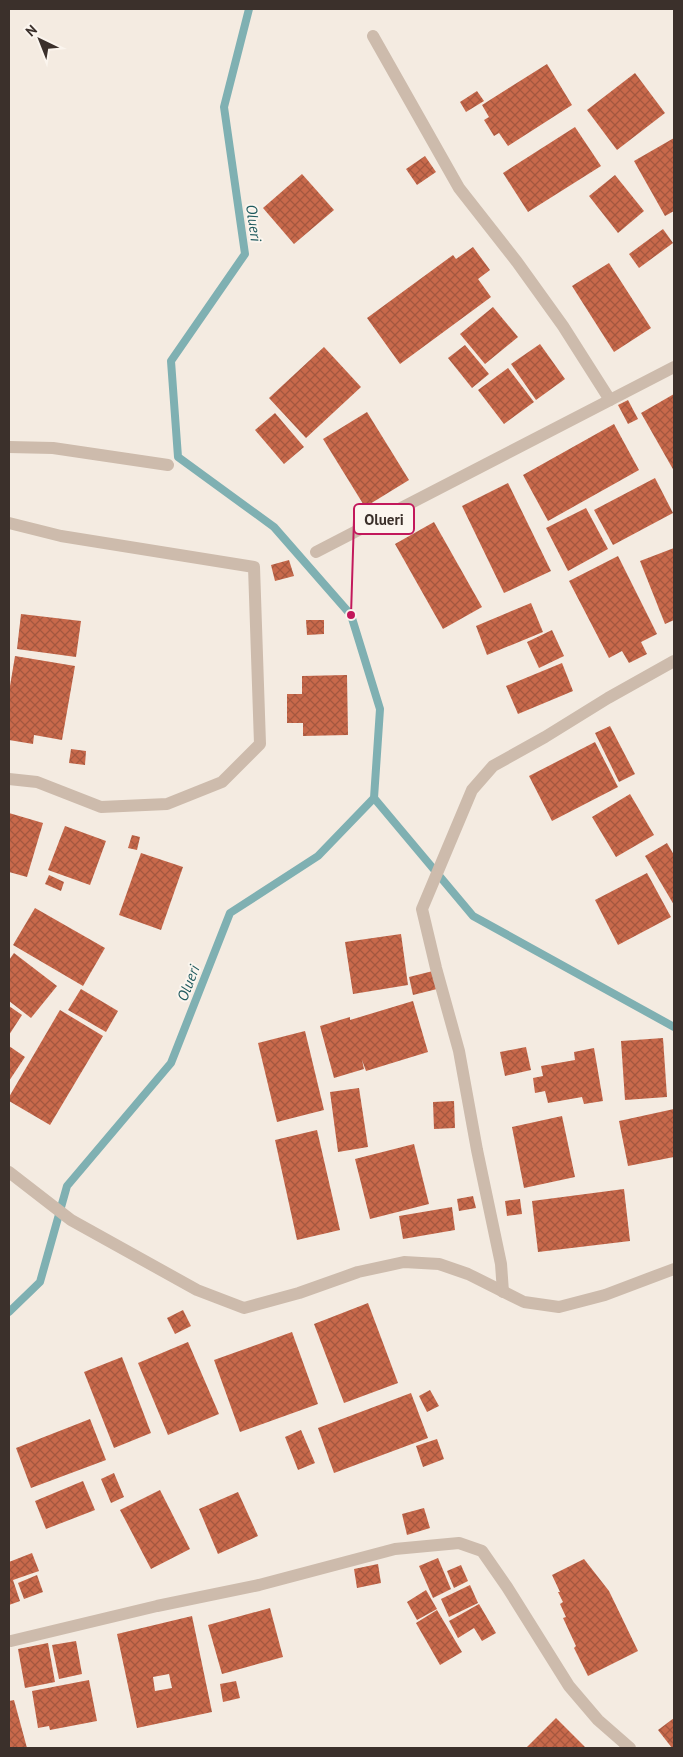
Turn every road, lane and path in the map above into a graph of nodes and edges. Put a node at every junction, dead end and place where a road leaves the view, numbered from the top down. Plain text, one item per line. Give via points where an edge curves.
1 (373, 36) dead end
2 (674, 368) edge
3 (610, 400) junction
4 (9, 447) edge
5 (168, 465) dead end
6 (9, 524) edge
7 (316, 552) dead end
8 (674, 661) edge
9 (9, 779) edge
10 (9, 1172) edge
11 (674, 1269) edge
12 (503, 1292) junction
13 (11, 1641) dead end
14 (630, 1748) edge

1 - 3 street via 459,188 563,326
2 - 3 street
3 - 7 street
4 - 5 street via 54,448
6 - 9 street via 61,536 254,567 260,744 222,782 167,804 101,807 38,782
8 - 12 street via 493,766 472,790 422,910 459,1051 501,1264
10 - 12 street via 71,1220 197,1290 244,1308 358,1272 404,1262 439,1264
11 - 12 street via 605,1295 559,1307 524,1302
13 - 14 street via 259,1585 395,1549 459,1543 482,1552 569,1686 598,1720

